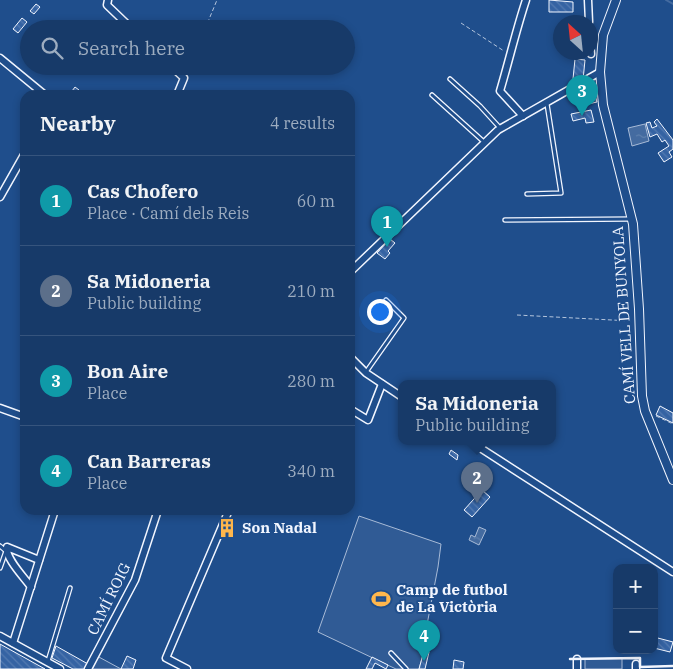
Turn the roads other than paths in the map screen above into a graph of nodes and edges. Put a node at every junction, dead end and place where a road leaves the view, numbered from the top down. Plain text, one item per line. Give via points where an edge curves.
1 (108, 0) edge
2 (526, 0) edge
3 (588, 0) edge
4 (616, 0) edge
5 (589, 15) edge
6 (123, 20) edge
7 (0, 58) edge
8 (600, 72) junction
9 (20, 75) edge
10 (20, 75) edge
11 (181, 75) edge
12 (450, 79) dead end
13 (38, 90) edge
14 (179, 90) edge
15 (432, 95) dead end
16 (547, 104) junction
17 (523, 116) junction
18 (500, 129) junction
19 (484, 143) junction
20 (20, 162) edge
21 (527, 194) dead end
22 (0, 197) edge
23 (632, 219) junction
24 (504, 220) dead end
25 (355, 267) edge
26 (386, 300) dead end
27 (355, 362) edge
28 (366, 373) junction
29 (382, 384) junction
30 (398, 394) edge
31 (0, 408) edge
32 (355, 413) edge
33 (20, 415) edge
34 (476, 445) edge
35 (673, 480) edge
36 (53, 515) edge
37 (156, 515) edge
38 (227, 515) edge
39 (0, 546) edge
40 (6, 551) junction
41 (39, 560) junction
42 (0, 568) edge
43 (673, 572) edge
44 (31, 587) junction
45 (70, 588) dead end
46 (0, 636) edge
47 (13, 643) junction
48 (391, 653) dead end
49 (577, 659) dead end
50 (48, 662) junction
51 (60, 669) edge
52 (88, 669) edge
53 (186, 669) edge
54 (406, 669) edge
55 (577, 669) edge

1 - 6 street via 107,5
2 - 17 street via 500,91
3 - 5 street
4 - 8 street, CAMÍ VELL DE BUNYOLA via 603,35
7 - 9 street
8 - 16 street
8 - 23 street, CAMÍ VELL DE BUNYOLA via 603,104
10 - 13 street
11 - 14 street via 184,78
12 - 18 lane
15 - 19 lane
16 - 17 street
16 - 21 lane via 561,193
17 - 18 street
18 - 19 street
19 - 25 street
20 - 22 street
23 - 24 lane
23 - 35 street, CAMÍ VELL DE BUNYOLA via 642,396
26 - 28 lane via 404,318
27 - 28 street
28 - 29 street
29 - 30 street
29 - 32 street via 368,420
31 - 33 street
34 - 43 street
36 - 41 street
37 - 52 street, CAMÍ ROIG via 135,580
38 - 53 street via 166,658
39 - 40 lane
40 - 41 street via 7,547
40 - 42 lane
40 - 44 street
41 - 44 street
44 - 47 street
45 - 50 lane
46 - 47 street
47 - 50 street
48 - 54 lane
49 - 55 street
50 - 51 street

